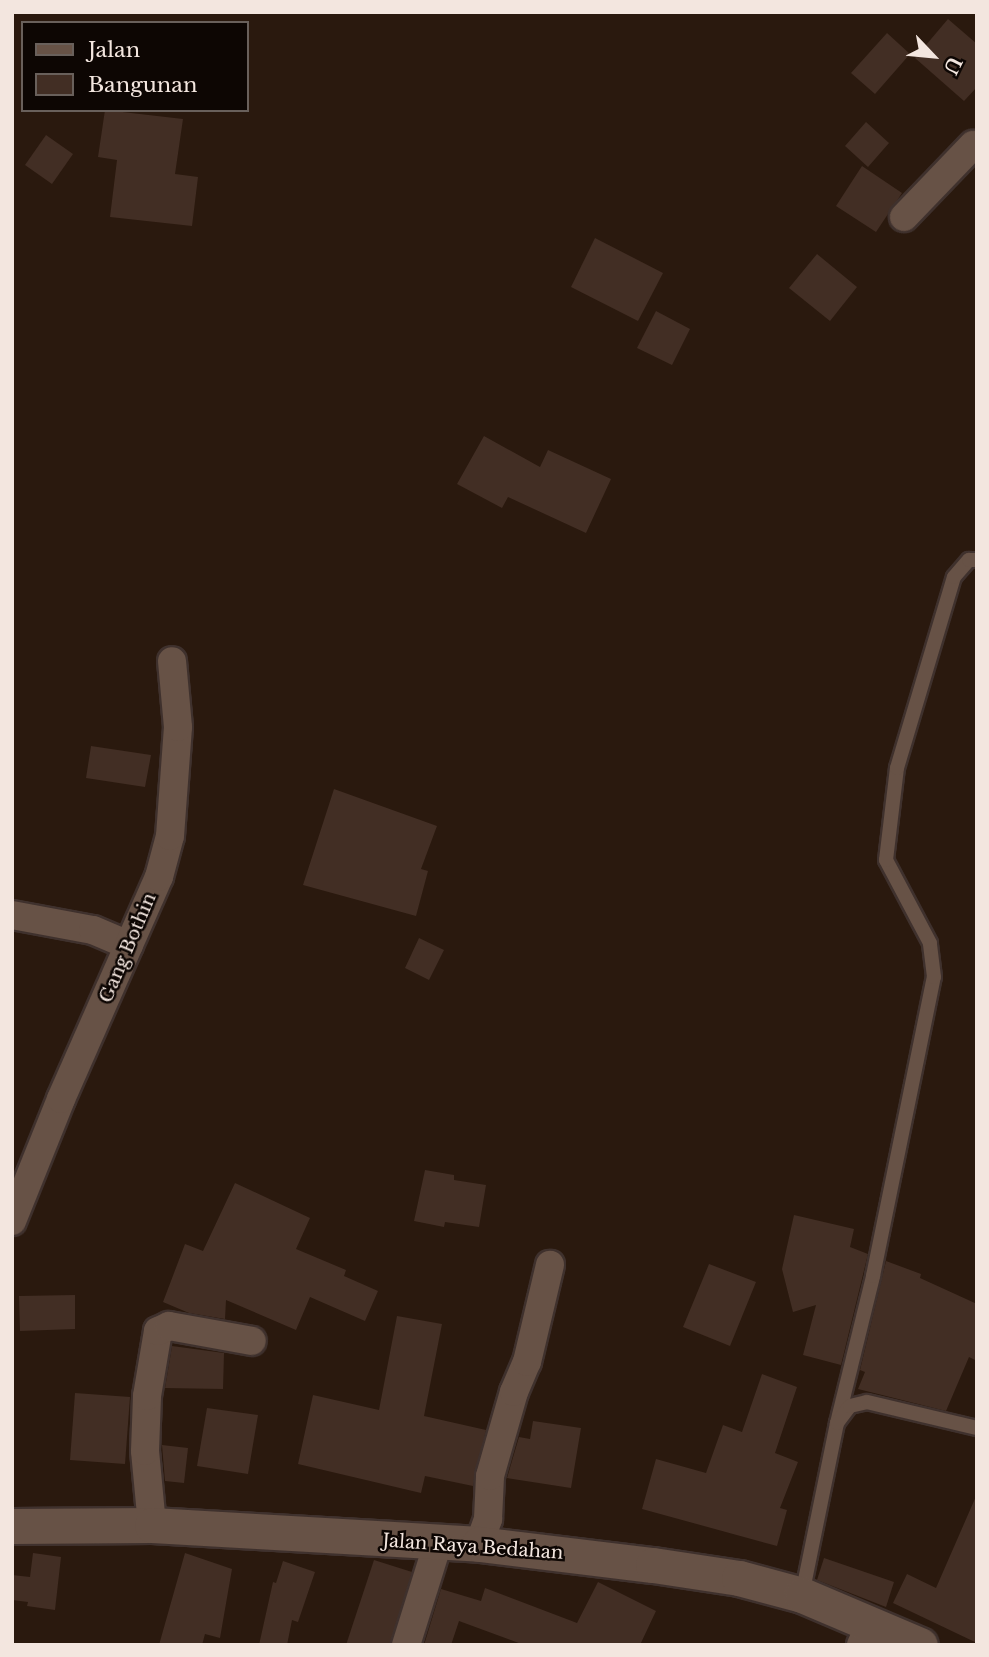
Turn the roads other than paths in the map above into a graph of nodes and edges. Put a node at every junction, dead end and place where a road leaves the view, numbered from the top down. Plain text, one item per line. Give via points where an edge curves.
1 (975, 143) edge
2 (904, 217) dead end
3 (977, 560) edge
4 (172, 661) dead end
5 (12, 915) edge
6 (130, 945) junction
7 (12, 1221) edge
8 (550, 1265) dead end
9 (252, 1341) dead end
10 (836, 1423) junction
11 (977, 1428) edge
12 (152, 1525) junction
13 (12, 1526) edge
14 (438, 1543) junction
15 (479, 1544) junction
16 (802, 1594) junction
17 (865, 1635) edge
18 (405, 1645) edge
19 (920, 1645) edge

1 - 2 street
3 - 10 lane via 969,560 954,577 897,768 886,860 930,943 934,977 873,1276
4 - 6 street, Gang Bothin via 178,727 170,836 159,877
5 - 6 street via 93,930
6 - 7 street, Gang Bothin
8 - 15 street via 527,1362 490,1476 488,1519
9 - 12 street via 169,1326 158,1331 147,1396 145,1451
10 - 11 lane via 850,1406 867,1402
10 - 16 lane
12 - 13 street, Jalan Raya Bedahan
12 - 14 street, Jalan Raya Bedahan
14 - 15 street, Jalan Raya Bedahan
14 - 18 street
15 - 16 street, Jalan Raya Bedahan via 653,1564
16 - 17 street, Jalan Raya Bedahan
17 - 19 street, Jalan Raya Bedahan

